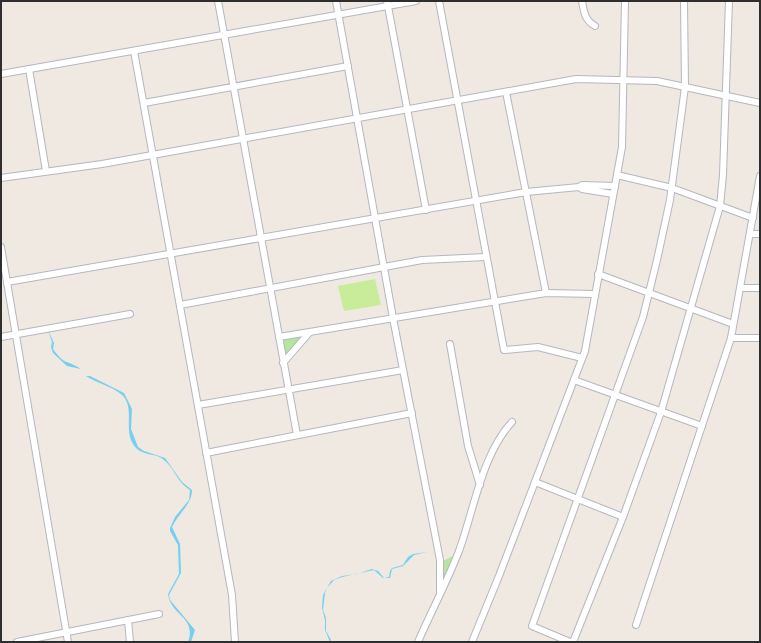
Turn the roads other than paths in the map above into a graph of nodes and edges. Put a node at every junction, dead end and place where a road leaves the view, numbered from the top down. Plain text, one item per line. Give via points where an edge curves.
1 (218, 1) edge
2 (336, 1) edge
3 (416, 1) edge
4 (440, 1) edge
5 (582, 1) edge
6 (625, 1) edge
7 (684, 1) edge
8 (729, 1) edge
9 (388, 3) edge
10 (338, 15) junction
11 (595, 26) dead end
12 (224, 35) junction
13 (134, 51) junction
14 (348, 66) junction
15 (29, 69) junction
16 (1, 74) edge
17 (624, 79) junction
18 (233, 87) junction
19 (685, 87) junction
20 (506, 92) junction
21 (724, 95) junction
22 (456, 100) junction
23 (144, 103) junction
24 (760, 103) edge
25 (407, 109) junction
26 (357, 118) junction
27 (243, 138) junction
28 (153, 154) junction
29 (46, 171) junction
30 (617, 175) junction
31 (1, 178) edge
32 (760, 180) edge
33 (615, 186) junction
34 (579, 187) junction
35 (672, 188) junction
36 (526, 192) junction
37 (614, 194) junction
38 (476, 201) junction
39 (720, 206) junction
40 (426, 210) junction
41 (753, 218) junction
42 (375, 219) junction
43 (751, 234) junction
44 (760, 234) edge
45 (260, 238) junction
46 (1, 247) edge
47 (171, 253) junction
48 (486, 257) junction
49 (384, 268) junction
50 (598, 274) junction
51 (7, 282) junction
52 (741, 288) junction
53 (760, 288) edge
54 (270, 289) junction
55 (546, 293) junction
56 (648, 293) junction
57 (595, 294) junction
58 (494, 302) junction
59 (180, 305) junction
60 (690, 309) junction
61 (130, 314) dead end
62 (393, 318) junction
63 (733, 324) junction
64 (309, 333) junction
65 (16, 334) junction
66 (1, 337) edge
67 (279, 337) junction
68 (730, 338) junction
69 (760, 338) edge
70 (450, 344) dead end
71 (582, 358) junction
72 (284, 363) junction
73 (403, 370) junction
74 (574, 380) junction
75 (288, 389) junction
76 (615, 395) junction
77 (198, 405) junction
78 (661, 412) junction
79 (412, 413) junction
80 (512, 422) dead end
81 (702, 426) junction
82 (297, 435) junction
83 (206, 453) junction
84 (535, 482) junction
85 (480, 486) junction
86 (578, 499) junction
87 (623, 516) junction
88 (440, 592) junction
89 (159, 614) dead end
90 (128, 620) junction
91 (636, 625) dead end
92 (66, 632) junction
93 (17, 642) edge
94 (68, 642) edge
95 (130, 642) edge
96 (235, 642) edge
97 (418, 642) edge
98 (472, 642) edge
99 (572, 642) edge

1 - 12 street
2 - 10 street
3 - 9 street
4 - 22 street
5 - 11 street via 587,20
6 - 17 street
7 - 19 street
8 - 21 street
9 - 10 street
9 - 25 street
10 - 12 street
10 - 14 street
12 - 13 street
12 - 18 street
13 - 15 street
13 - 23 street
14 - 18 street
14 - 26 street
15 - 16 street
15 - 29 street
17 - 19 street via 657,81
17 - 20 street via 576,79
17 - 30 street via 622,147
18 - 23 street
18 - 27 street
19 - 21 street
19 - 35 street
20 - 22 street
20 - 36 street
21 - 24 street
21 - 39 street
22 - 25 street
22 - 38 street
23 - 28 street
25 - 26 street
25 - 40 street
26 - 27 street
26 - 42 street
27 - 28 street
27 - 45 street
28 - 29 street
28 - 47 street
29 - 31 street
30 - 33 street
30 - 35 street
32 - 41 street
33 - 34 street
33 - 37 street
34 - 36 street
34 - 37 street
35 - 39 street
35 - 56 street
36 - 38 street
36 - 55 street
37 - 50 street
38 - 40 street
38 - 48 street
39 - 41 street
39 - 60 street
40 - 42 street
41 - 43 street
42 - 45 street
42 - 49 street
43 - 44 street
43 - 52 street
45 - 47 street
45 - 54 street
46 - 51 street
47 - 51 street
47 - 59 street
48 - 49 street via 422,260
48 - 58 street
49 - 54 street
49 - 62 street
50 - 56 street
50 - 57 street
51 - 65 street
52 - 53 street
52 - 63 street
54 - 59 street
54 - 67 street
55 - 57 street
55 - 58 street
56 - 60 street
56 - 76 street via 643,317
57 - 71 street
58 - 62 street
58 - 71 street via 504,350 538,347
59 - 77 street
60 - 63 street
60 - 78 street
61 - 65 street
62 - 64 street
62 - 73 street
63 - 68 street
64 - 67 street
64 - 72 street
65 - 66 street
65 - 92 street
67 - 72 street
68 - 69 street
68 - 81 street
70 - 85 street via 468,446
71 - 74 street
72 - 75 street
73 - 75 street
73 - 79 street
74 - 76 street
74 - 84 street
75 - 77 street
75 - 82 street
76 - 78 street
76 - 86 street
77 - 83 street
78 - 81 street
78 - 87 street
79 - 82 street
79 - 88 street via 440,560
80 - 85 street via 497,442
81 - 91 street
82 - 83 street
83 - 96 street via 232,595
84 - 86 street
84 - 98 street
85 - 88 street via 459,551
86 - 87 street
86 - 99 street via 532,626
87 - 99 street
88 - 97 street
89 - 90 street
90 - 92 street
90 - 95 street
92 - 93 street
92 - 94 street

